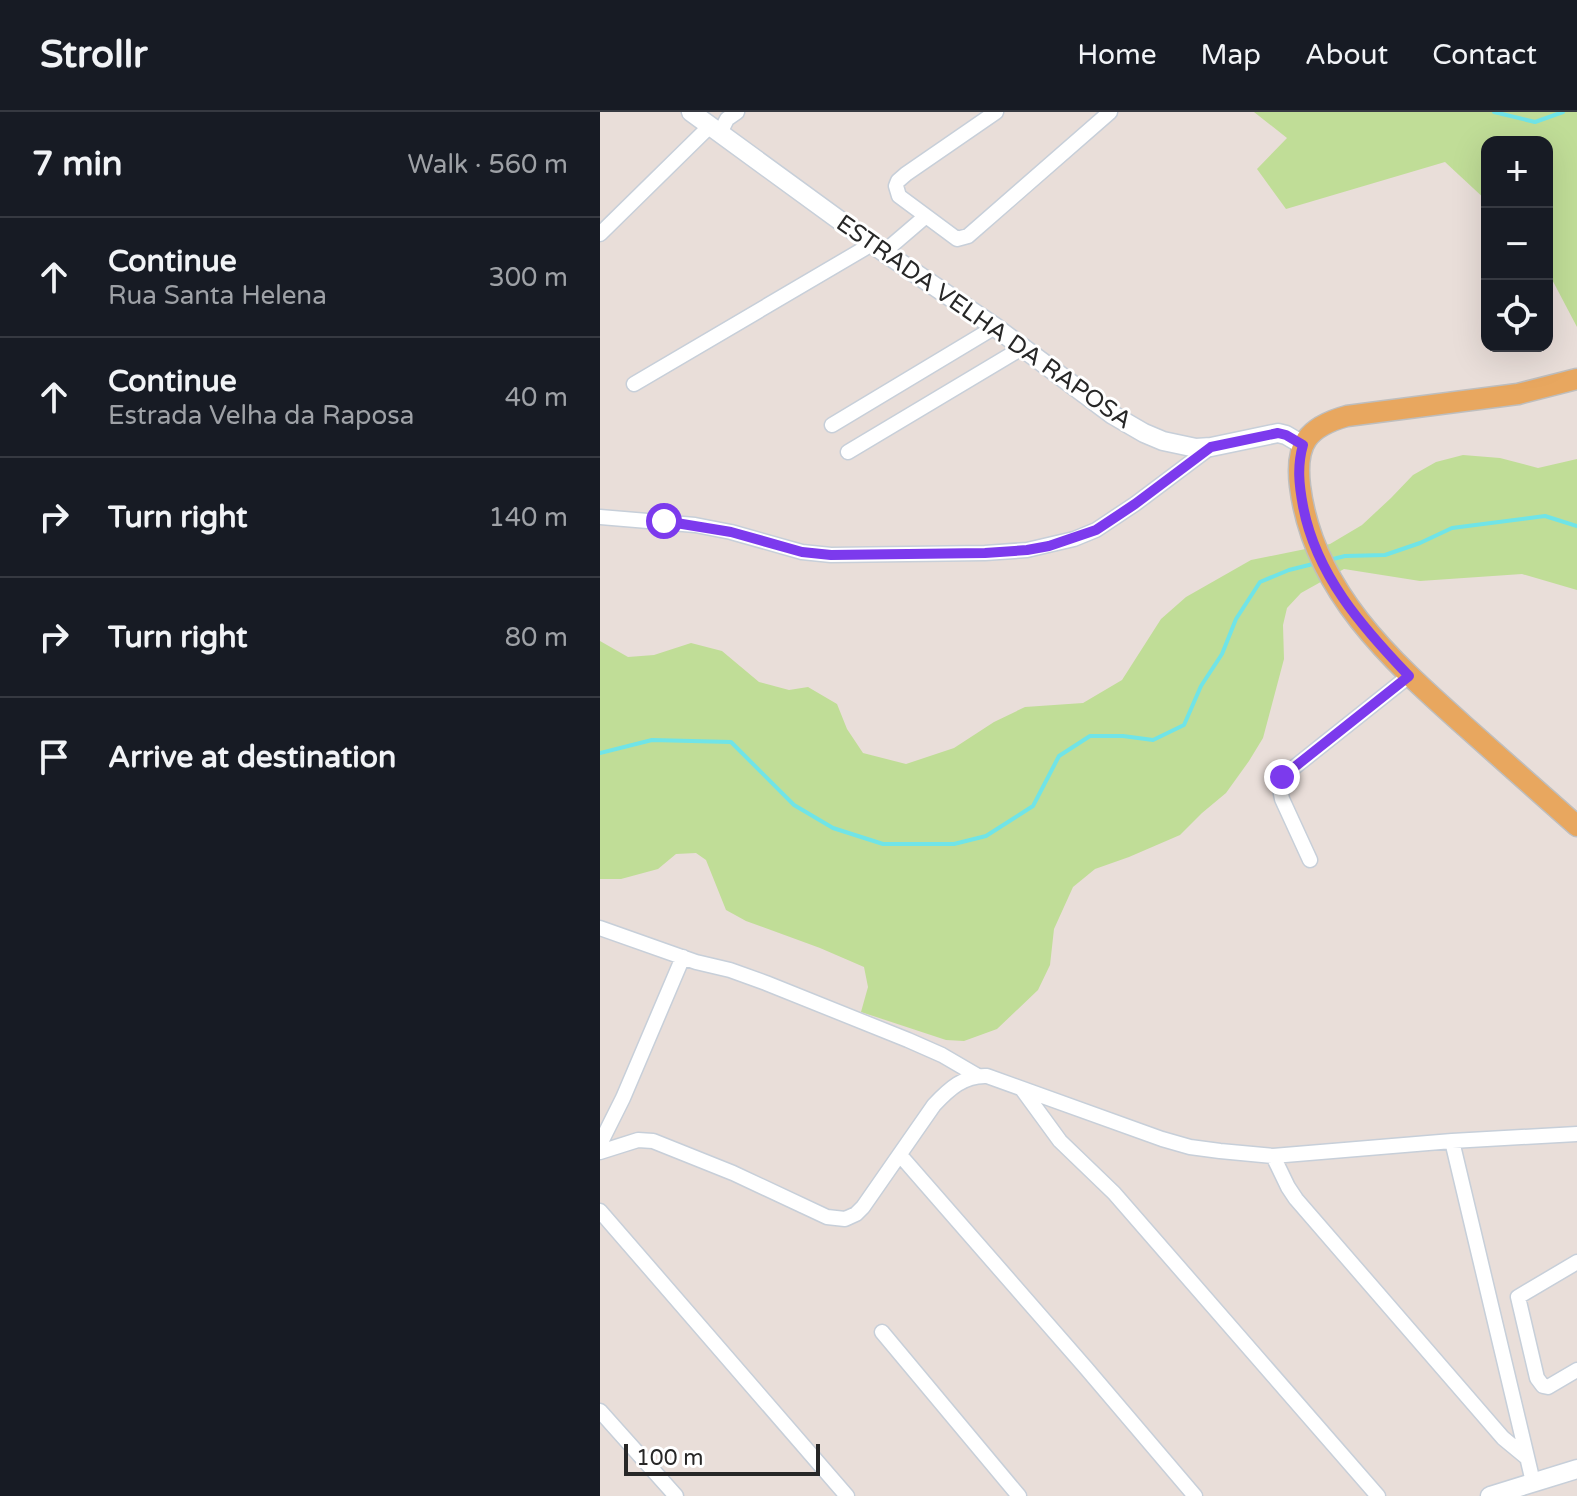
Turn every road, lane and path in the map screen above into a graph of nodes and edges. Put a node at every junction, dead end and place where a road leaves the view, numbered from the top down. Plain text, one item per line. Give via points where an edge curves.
1 (691, 112) edge
2 (737, 112) edge
3 (996, 112) edge
4 (1110, 112) edge
5 (715, 130) junction
6 (926, 216) junction
7 (600, 234) edge
8 (878, 248) junction
9 (995, 327) junction
10 (1022, 348) junction
11 (1577, 379) edge
12 (634, 384) dead end
13 (832, 425) dead end
14 (1303, 445) junction
15 (1211, 447) junction
16 (848, 452) dead end
17 (600, 517) edge
18 (1409, 676) junction
19 (1577, 826) edge
20 (1310, 860) dead end
21 (600, 928) edge
22 (683, 957) junction
23 (978, 1076) junction
24 (1022, 1089) junction
25 (1577, 1134) edge
26 (1452, 1141) junction
27 (600, 1144) edge
28 (600, 1152) edge
29 (900, 1155) junction
30 (1273, 1156) junction
31 (600, 1211) edge
32 (1577, 1262) edge
33 (882, 1332) dead end
34 (1577, 1370) edge
35 (600, 1411) edge
36 (1526, 1457) junction
37 (1577, 1469) edge
38 (1533, 1482) junction
39 (676, 1496) edge
40 (847, 1496) edge
41 (1019, 1496) edge
42 (1195, 1496) edge
43 (1378, 1496) edge
44 (1490, 1496) edge

1 - 5 street, ESTRADA VELHA DA RAPOSA
2 - 5 street
3 - 6 street via 898,181 899,196
4 - 6 street via 968,236 957,239
5 - 7 street
5 - 8 street, ESTRADA VELHA DA RAPOSA
6 - 8 street
8 - 9 street, ESTRADA VELHA DA RAPOSA
8 - 12 street
9 - 10 street, ESTRADA VELHA DA RAPOSA
9 - 13 street
10 - 15 street, ESTRADA VELHA DA RAPOSA via 1144,433 1180,446
10 - 16 street
11 - 14 main road via 1518,394 1347,416 1318,427
14 - 15 street, ESTRADA VELHA DA RAPOSA via 1278,433
14 - 18 main road via 1301,496 1322,561 1366,629
15 - 17 street via 1096,530 1027,550 831,555 695,525
18 - 19 main road
18 - 20 street via 1282,777 1282,799
21 - 22 street
22 - 23 street via 795,994 942,1055
22 - 27 street
23 - 24 street
23 - 29 street via 947,1091
24 - 30 street via 1190,1147
24 - 43 street via 1060,1141 1114,1193
25 - 26 street
26 - 30 street
26 - 36 street
28 - 29 street via 638,1140 653,1141 827,1217 845,1219 863,1207
29 - 42 street
30 - 36 street via 1296,1199 1503,1438
31 - 40 street
32 - 34 street via 1518,1297 1540,1383 1548,1387
33 - 41 street
35 - 39 street
36 - 38 street
37 - 38 street
38 - 44 street

